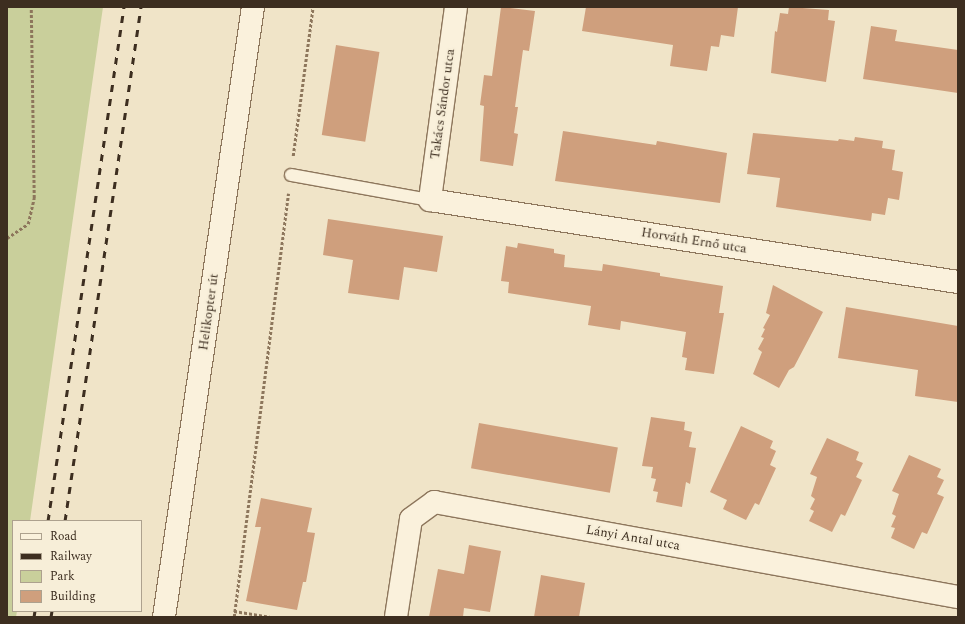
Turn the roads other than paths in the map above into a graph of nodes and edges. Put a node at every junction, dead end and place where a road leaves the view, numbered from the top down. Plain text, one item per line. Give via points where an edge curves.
1 (253, 7) edge
2 (456, 7) edge
3 (291, 175) road end
4 (430, 200) junction
5 (958, 282) edge
6 (958, 597) edge
7 (164, 617) edge
8 (396, 617) edge

1 - 7 street, Helikopter út
2 - 4 street, Takács Sándor utca
3 - 4 lane
4 - 5 street, Horváth Ernő utca
6 - 8 street, Lányi Antal utca via 434,502 411,520

